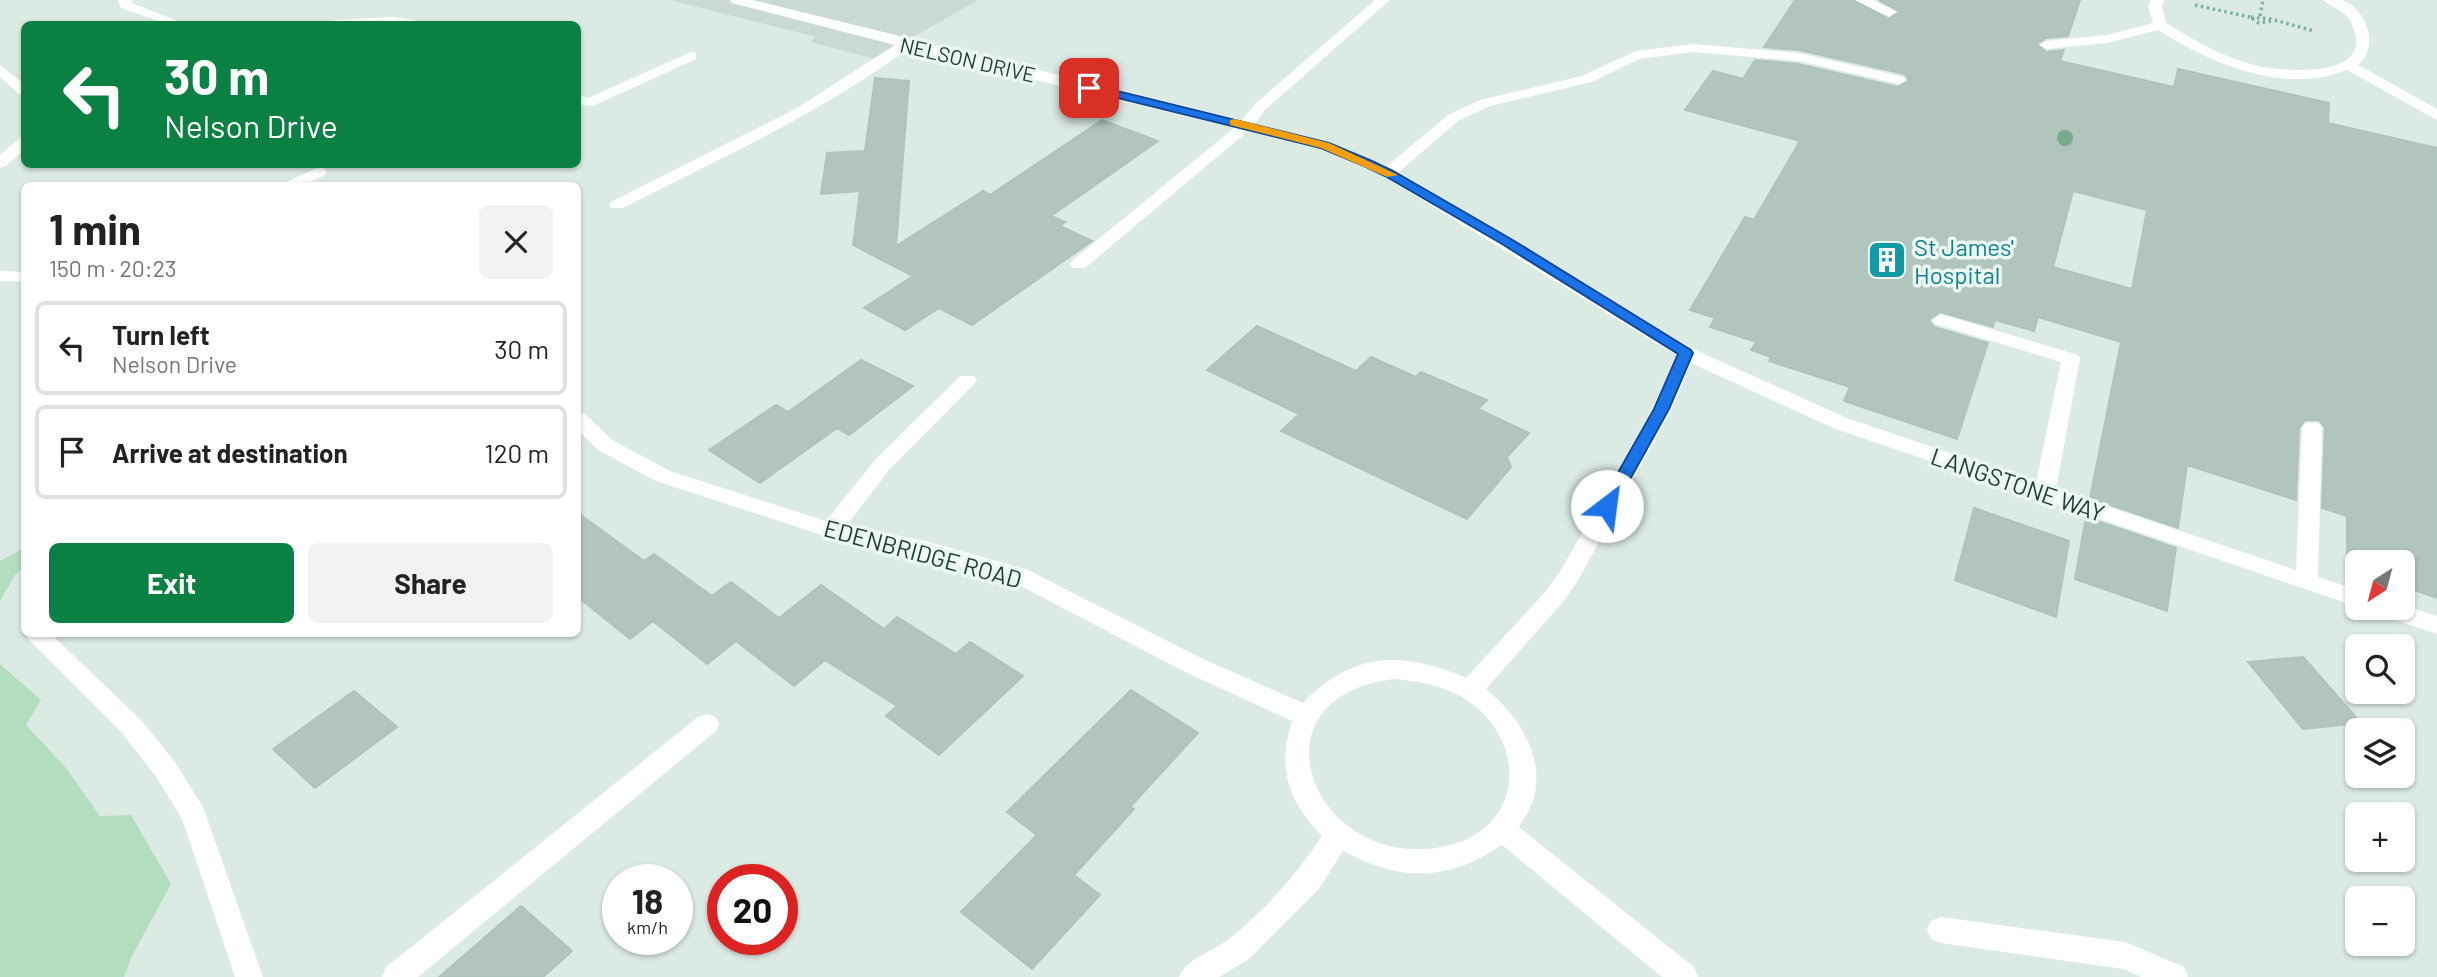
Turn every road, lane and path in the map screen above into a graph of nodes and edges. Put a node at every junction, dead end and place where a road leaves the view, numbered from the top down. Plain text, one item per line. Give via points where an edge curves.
1 (125, 0) edge
2 (737, 0) edge
3 (1383, 0) edge
4 (1862, 0) edge
5 (2158, 0) edge
6 (2263, 0) edge
7 (2330, 0) edge
8 (763, 3) edge
9 (2189, 4) dead end
10 (1890, 12) dead end
11 (2260, 16) junction
12 (2250, 17) junction
13 (170, 21) edge
14 (2160, 25) junction
15 (906, 44) junction
16 (2046, 45) dead end
17 (691, 56) dead end
18 (2348, 65) junction
19 (0, 69) edge
20 (1899, 80) dead end
21 (21, 87) edge
22 (581, 103) edge
23 (2437, 115) edge
24 (1246, 125) junction
25 (21, 145) edge
26 (0, 163) edge
27 (319, 172) dead end
28 (1389, 173) junction
29 (295, 182) edge
30 (617, 205) dead end
31 (1079, 264) dead end
32 (0, 276) edge
33 (21, 277) edge
34 (1941, 320) dead end
35 (1686, 353) junction
36 (967, 380) dead end
37 (581, 422) edge
38 (2312, 428) dead end
39 (2044, 494) junction
40 (831, 530) junction
41 (2306, 583) junction
42 (2345, 595) edge
43 (2415, 618) edge
44 (2437, 625) edge
45 (40, 637) edge
46 (1470, 690) junction
47 (1306, 716) junction
48 (707, 724) dead end
49 (1503, 830) junction
50 (1338, 835) junction
51 (1941, 930) dead end
52 (249, 977) edge
53 (396, 977) edge
54 (1193, 977) edge
55 (1684, 977) edge
56 (2174, 977) edge

1 - 13 street via 126,5
2 - 8 street, NELSON DRIVE
3 - 24 street via 1260,107
4 - 10 street
5 - 14 street
6 - 11 path
7 - 18 street via 2353,15 2365,41 2361,56
8 - 15 street, NELSON DRIVE
9 - 12 path
11 - 12 path
11 - 12 path via 2271,21 2259,23
14 - 16 street via 2107,38
14 - 18 street via 2194,47 2230,62 2282,74 2316,75
15 - 24 street, NELSON DRIVE
15 - 30 street via 790,116
17 - 22 street
18 - 23 street
19 - 21 street
20 - 28 street via 1798,57 1693,48 1636,55 1587,79 1485,103 1453,118
24 - 28 street, NELSON DRIVE via 1325,145
24 - 31 street
25 - 26 street
27 - 29 street
28 - 35 street, NELSON DRIVE
32 - 33 street
34 - 39 street via 2071,359
35 - 39 street, LANGSTONE WAY via 1840,422
35 - 46 street via 1662,409 1569,576
36 - 40 street via 882,464
37 - 40 street, EDENBRIDGE ROAD via 605,445 663,476
38 - 41 street
39 - 41 street, LANGSTONE WAY
40 - 47 street, EDENBRIDGE ROAD via 929,550 1020,576 1195,666
41 - 42 street, LANGSTONE WAY
43 - 44 street
45 - 52 street via 131,726 173,781 194,816
46 - 47 street via 1427,672 1369,672 1331,690
46 - 49 street via 1499,714 1516,740 1524,769 1521,798
47 - 50 street via 1297,745 1297,773 1313,808
48 - 53 street
49 - 50 street via 1467,854 1431,862 1378,856
49 - 55 street
50 - 54 street via 1308,881 1239,949
51 - 56 street via 2125,956

